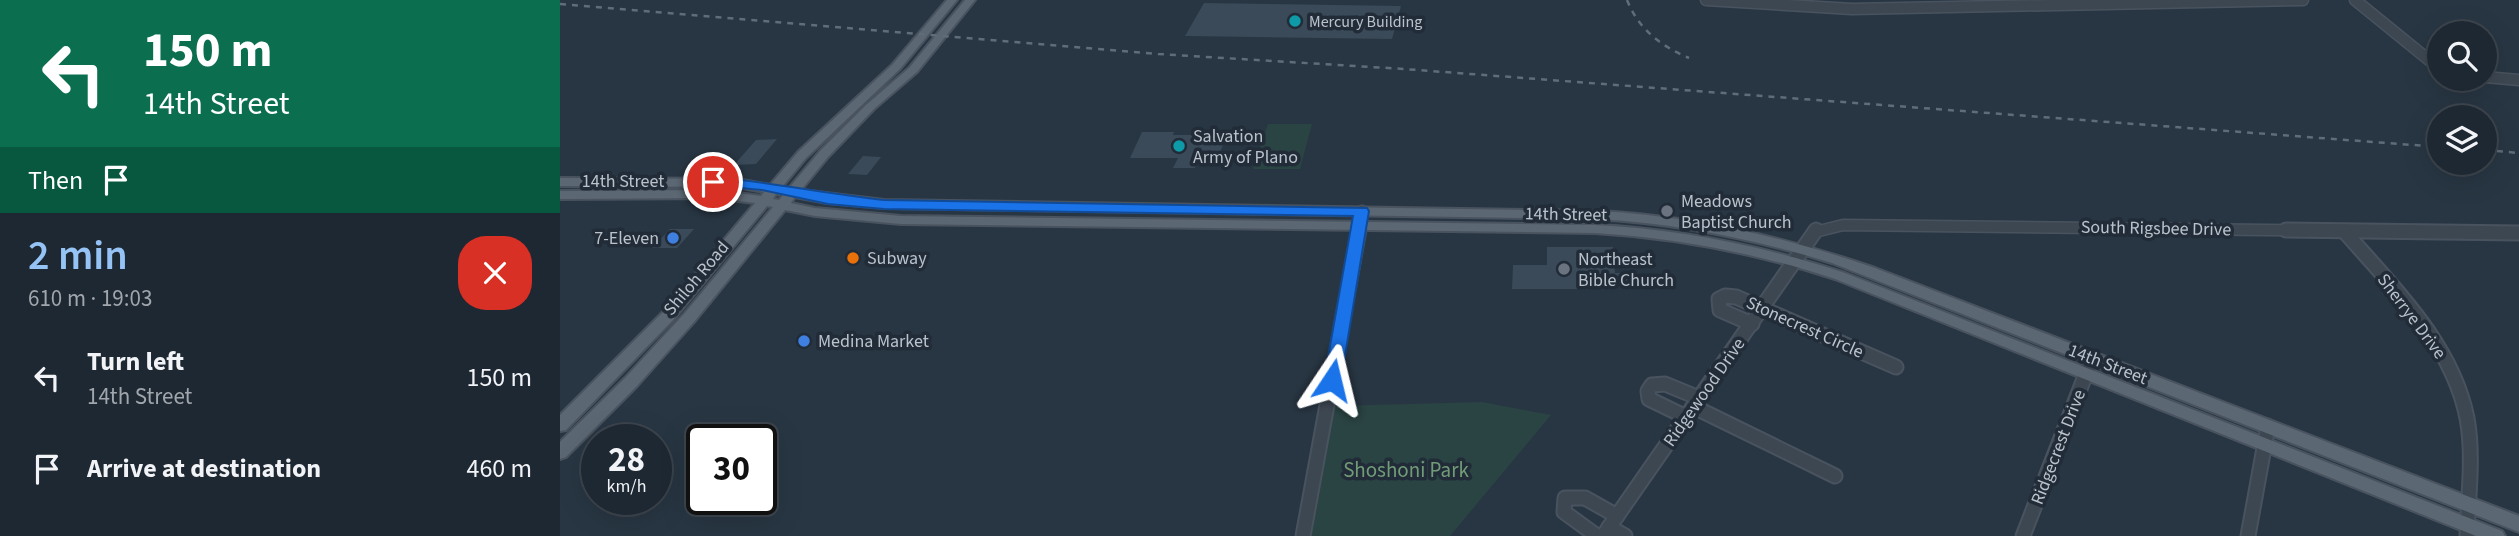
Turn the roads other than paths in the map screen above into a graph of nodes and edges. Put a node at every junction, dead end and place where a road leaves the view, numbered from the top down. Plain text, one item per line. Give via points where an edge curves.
1 (952, 0) edge
2 (970, 0) edge
3 (1706, 0) edge
4 (2303, 0) edge
5 (2354, 0) edge
6 (2113, 2) edge
7 (2427, 61) edge
8 (885, 76) junction
9 (904, 78) junction
10 (2497, 78) edge
11 (2519, 80) edge
12 (560, 182) edge
13 (774, 187) junction
14 (791, 192) junction
15 (560, 195) edge
16 (762, 201) junction
17 (780, 206) junction
18 (994, 206) junction
19 (1161, 209) junction
20 (1362, 211) junction
21 (1508, 213) junction
22 (986, 220) junction
23 (1155, 223) junction
24 (1358, 226) junction
25 (1507, 228) junction
26 (1680, 228) junction
27 (2344, 231) junction
28 (2519, 233) edge
29 (1800, 255) junction
30 (1763, 309) junction
31 (668, 316) junction
32 (690, 318) junction
33 (1752, 324) junction
34 (2092, 358) junction
35 (1896, 366) dead end
36 (2087, 374) junction
37 (1693, 407) junction
38 (560, 425) edge
39 (2266, 435) junction
40 (560, 452) edge
41 (1835, 476) dead end
42 (2468, 504) junction
43 (2519, 524) edge
44 (1606, 529) edge
45 (2467, 530) edge
46 (1303, 536) edge
47 (1625, 536) edge
48 (2023, 536) edge
49 (2248, 536) edge
50 (2496, 536) edge

1 - 8 main road, Shiloh Road
2 - 9 main road, Shiloh Road
3 - 6 street via 1852,9
4 - 6 street
5 - 7 street
8 - 9 main road
8 - 13 main road, Shiloh Road
9 - 14 main road, Shiloh Road via 842,135
10 - 11 street
12 - 13 main road, 14th Street via 713,182
13 - 14 main road, 14th Street
13 - 16 main road, Shiloh Road
14 - 17 main road, Shiloh Road
14 - 18 main road, 14th Street via 874,204
15 - 16 main road, 14th Street via 713,194
16 - 17 main road, 14th Street
16 - 31 main road, Shiloh Road
17 - 22 main road, 14th Street via 861,218
17 - 32 main road, Shiloh Road
18 - 19 main road, 14th Street
18 - 22 main road
19 - 20 main road, 14th Street
19 - 23 main road
20 - 21 main road, 14th Street
20 - 24 street
21 - 25 main road
21 - 26 main road, 14th Street via 1619,215
22 - 23 main road, 14th Street
23 - 24 main road, 14th Street
24 - 25 main road, 14th Street
24 - 46 street
25 - 26 main road, 14th Street
26 - 29 main road, 14th Street via 1752,249
27 - 28 street, South Rigsbee Drive
27 - 29 street, South Rigsbee Drive via 1843,225 1816,230
27 - 42 street, Sherrye Drive via 2428,332 2449,366 2467,417
29 - 30 street, Ridgewood Drive
29 - 34 main road, 14th Street via 1870,271
29 - 36 main road, 14th Street
30 - 33 street, Ridgewood Drive
30 - 33 street, Stonecrest Circle via 1735,297 1719,299 1720,310
30 - 35 street, Stonecrest Circle
31 - 32 main road
31 - 38 main road, Shiloh Road
32 - 40 main road, Shiloh Road
33 - 37 street, Ridgewood Drive
34 - 36 street, Ridgecrest Drive
34 - 39 main road, 14th Street
36 - 39 main road, 14th Street
36 - 48 street, Ridgecrest Drive
37 - 41 street
37 - 44 street, Ridgewood Drive
39 - 42 main road, 14th Street
39 - 45 main road, 14th Street
39 - 49 street
42 - 43 main road, 14th Street
42 - 45 street, Sherrye Drive
44 - 47 street
45 - 50 main road, 14th Street

